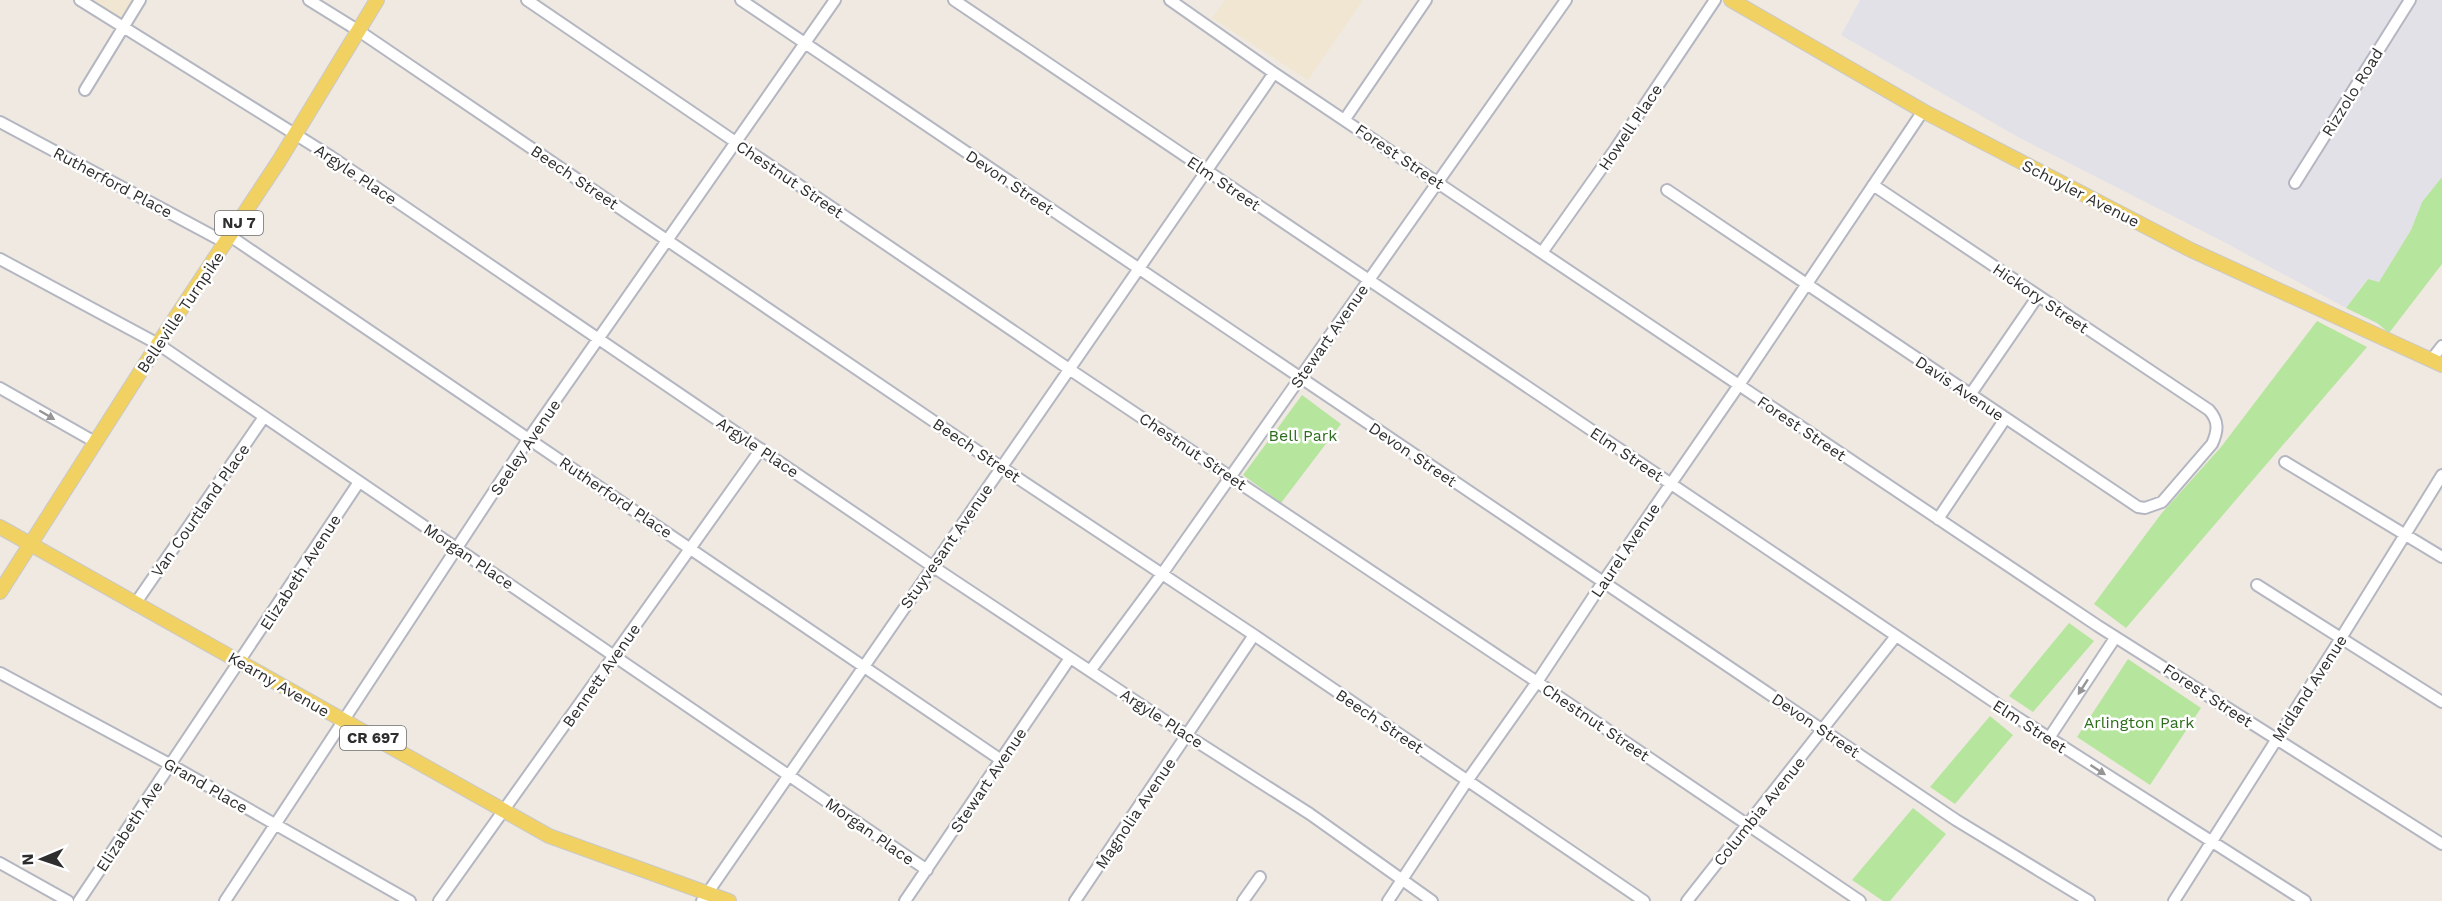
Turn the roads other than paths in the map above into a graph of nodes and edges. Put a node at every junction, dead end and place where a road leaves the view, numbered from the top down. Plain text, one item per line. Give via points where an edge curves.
1 (80, 0) edge
2 (140, 0) edge
3 (309, 0) edge
4 (377, 0) edge
5 (527, 0) edge
6 (741, 0) edge
7 (835, 0) edge
8 (954, 0) edge
9 (1170, 0) edge
10 (1426, 0) edge
11 (1566, 0) edge
12 (1715, 0) edge
13 (1731, 0) edge
14 (2410, 0) edge
15 (124, 27) junction
16 (359, 31) junction
17 (805, 43) junction
18 (1275, 73) junction
19 (85, 90) dead end
20 (1923, 111) junction
21 (1345, 118) junction
22 (0, 122) edge
23 (296, 134) junction
24 (737, 142) junction
25 (1207, 172) junction
26 (1438, 181) junction
27 (2295, 183) dead end
28 (1873, 185) junction
29 (1667, 190) dead end
30 (228, 239) junction
31 (668, 240) junction
32 (1543, 251) junction
33 (0, 260) edge
34 (1138, 270) junction
35 (1368, 280) junction
36 (1807, 283) junction
37 (2038, 296) junction
38 (599, 339) junction
39 (158, 344) junction
40 (2442, 346) edge
41 (2436, 363) edge
42 (1069, 369) junction
43 (1299, 377) junction
44 (1739, 385) junction
45 (0, 388) edge
46 (1970, 395) junction
47 (2210, 410) joint
48 (264, 417) junction
49 (2005, 419) junction
50 (529, 438) junction
51 (95, 442) junction
52 (761, 449) junction
53 (2285, 462) dead end
54 (1001, 467) junction
55 (2442, 475) edge
56 (1230, 476) junction
57 (359, 482) junction
58 (1671, 483) junction
59 (1938, 519) junction
60 (0, 527) edge
61 (2405, 536) junction
62 (30, 544) junction
63 (690, 547) junction
64 (458, 549) junction
65 (2442, 558) edge
66 (932, 566) junction
67 (1162, 574) junction
68 (1603, 582) junction
69 (2257, 585) dead end
70 (0, 592) edge
71 (135, 604) junction
72 (1254, 635) junction
73 (1896, 636) junction
74 (2115, 638) junction
75 (2341, 638) junction
76 (615, 655) junction
77 (1070, 658) junction
78 (241, 662) junction
79 (863, 666) junction
80 (1090, 671) junction
81 (0, 673) edge
82 (1537, 682) junction
83 (2442, 702) edge
84 (343, 721) junction
85 (1823, 730) junction
86 (1188, 736) junction
87 (2049, 738) junction
88 (2276, 740) junction
89 (1001, 760) junction
90 (171, 765) junction
91 (789, 775) junction
92 (1467, 781) junction
93 (505, 811) junction
94 (274, 824) junction
95 (1747, 826) junction
96 (2211, 842) junction
97 (2442, 844) edge
98 (0, 862) edge
99 (927, 870) junction
100 (1260, 877) dead end
101 (1402, 880) junction
102 (704, 897) edge
103 (68, 901) edge
104 (79, 901) edge
105 (225, 901) edge
106 (410, 901) edge
107 (439, 901) edge
108 (729, 901) edge
109 (905, 901) edge
110 (1076, 901) edge
111 (1244, 901) edge
112 (1388, 901) edge
113 (1432, 901) edge
114 (1644, 901) edge
115 (1687, 901) edge
116 (1860, 901) edge
117 (2089, 901) edge
118 (2174, 901) edge
119 (2305, 901) edge

1 - 15 street, Argyle Place
2 - 15 street
3 - 16 street, Beech Street
4 - 16 main road, Belleville Turnpike / NJ 7
5 - 24 street, Chestnut Street
6 - 17 street, Devon Street
7 - 17 street, Seeley Avenue
8 - 25 street, Elm Street
9 - 18 street, Forest Street
10 - 21 street
11 - 26 street, Stewart Avenue
12 - 32 street, Howell Place
13 - 20 main road, Schuyler Avenue
14 - 27 street, Rizzolo Road
15 - 19 street
15 - 23 street, Argyle Place
16 - 23 main road, Belleville Turnpike / NJ 7
16 - 31 street, Beech Street
17 - 24 street, Seeley Avenue
17 - 34 street, Devon Street
18 - 21 street, Forest Street
18 - 25 street, Stuyvesant Avenue
20 - 28 street, Laurel Avenue
20 - 41 main road, Schuyler Avenue via 2191,250
21 - 26 street, Forest Street
22 - 30 street, Rutherford Place
23 - 30 main road, Belleville Turnpike / NJ 7
23 - 38 street, Argyle Place
24 - 31 street, Seeley Avenue
24 - 42 street, Chestnut Street
25 - 34 street, Stuyvesant Avenue
25 - 35 street, Elm Street
26 - 32 street, Forest Street
26 - 35 street, Stewart Avenue
28 - 36 street, Laurel Avenue
28 - 37 street, Hickory Street
29 - 36 street, Davis Avenue
30 - 39 main road, Belleville Turnpike / NJ 7
30 - 50 street, Rutherford Place
31 - 38 street, Seeley Avenue
31 - 54 street, Beech Street
32 - 44 street, Forest Street
33 - 39 street, Morgan Place
34 - 42 street, Stuyvesant Avenue
34 - 43 street, Devon Street
35 - 43 street, Stewart Avenue
35 - 58 street, Elm Street
36 - 44 street, Laurel Avenue
36 - 46 street, Davis Avenue
37 - 46 street
37 - 47 street, Hickory Street
38 - 50 street, Seeley Avenue
38 - 52 street, Argyle Place
39 - 48 street, Morgan Place
39 - 51 main road, Belleville Turnpike / NJ 7
40 - 41 street
42 - 54 street, Stuyvesant Avenue
42 - 56 street, Chestnut Street
43 - 56 street, Stewart Avenue
43 - 68 street, Devon Street
44 - 58 street, Laurel Avenue
44 - 59 street, Forest Street
45 -> 51 street
46 - 49 street, Davis Avenue
47 - 49 street, Davis Avenue via 2217,425 2212,444 2162,502 2145,508
48 - 57 street, Morgan Place
48 - 71 street, Van Courtland Place
49 - 59 street
50 - 63 street, Rutherford Place
50 - 64 street, Seeley Avenue
51 - 62 main road, Belleville Turnpike / NJ 7
52 - 63 street, Bennett Avenue
52 - 66 street, Argyle Place
53 - 61 street
54 - 66 street, Stuyvesant Avenue
54 - 67 street, Beech Street
55 - 61 street, Midland Avenue
56 - 67 street, Stewart Avenue
56 - 82 street, Chestnut Street
57 - 64 street, Morgan Place
57 - 78 street, Elizabeth Avenue
58 - 68 street, Laurel Avenue
58 - 73 street, Elm Street
59 - 74 street, Forest Street
60 - 62 main road, Kearny Avenue
61 - 65 street
61 - 75 street, Midland Avenue
62 - 70 main road, Belleville Turnpike / NJ 7
62 - 71 main road, Kearny Avenue / CR 697
63 - 76 street, Bennett Avenue
63 - 79 street, Rutherford Place
64 - 76 street, Morgan Place
64 - 84 street, Seeley Avenue
66 - 77 street, Argyle Place
66 - 79 street, Stuyvesant Avenue
67 - 72 street, Beech Street
67 - 80 street, Stewart Avenue
68 - 82 street, Laurel Avenue
68 - 85 street, Devon Street
69 - 75 street
71 - 78 main road, Kearny Avenue / CR 697
72 - 86 street, Magnolia Avenue
72 - 92 street, Beech Street
73 - 85 street, Columbia Avenue
73 - 87 street, Elm Street
74 -> 87 street
74 - 88 street, Forest Street
75 - 83 street
75 - 88 street, Midland Avenue
76 - 91 street, Morgan Place
76 - 93 street, Bennett Avenue
77 - 80 street, Argyle Place
77 - 89 street, Stewart Avenue
78 - 84 main road, Kearny Avenue / CR 697
78 - 90 street, Elizabeth Ave
79 - 89 street, Rutherford Place
79 - 91 street, Stuyvesant Avenue
80 - 86 street, Argyle Place
81 - 90 street, Grand Place
82 - 92 street, Laurel Avenue
82 - 95 street, Chestnut Street
84 - 93 main road, Kearny Avenue / CR 697
84 - 94 street, Seeley Avenue
85 - 95 street, Columbia Avenue
85 - 117 street, Devon Street via 1956,820
86 - 101 street, Argyle Place via 1310,814
86 - 110 street, Magnolia Avenue
87 -> 96 street, Elm Street
88 - 96 street, Midland Avenue
88 - 97 street, Forest Street
89 - 99 street, Stewart Avenue
90 - 94 street, Grand Place
90 - 104 street, Elizabeth Ave
91 - 99 street, Morgan Place
91 - 102 street, Stuyvesant Avenue
92 - 101 street, Laurel Avenue
92 - 114 street, Beech Street
93 - 102 main road, Kearny Avenue / CR 697 via 549,836
93 - 107 street, Bennett Avenue
94 - 105 street, Seeley Avenue
94 - 106 street, Grand Place
95 - 115 street, Columbia Avenue
95 - 116 street, Chestnut Street
96 - 118 street, Midland Avenue
96 - 119 street, Elm Street
98 - 103 street
99 - 109 street, Stewart Avenue
100 - 111 street
101 - 112 street, Laurel Avenue
101 - 113 street, Argyle Place
102 - 108 main road, Kearny Avenue / CR 697

